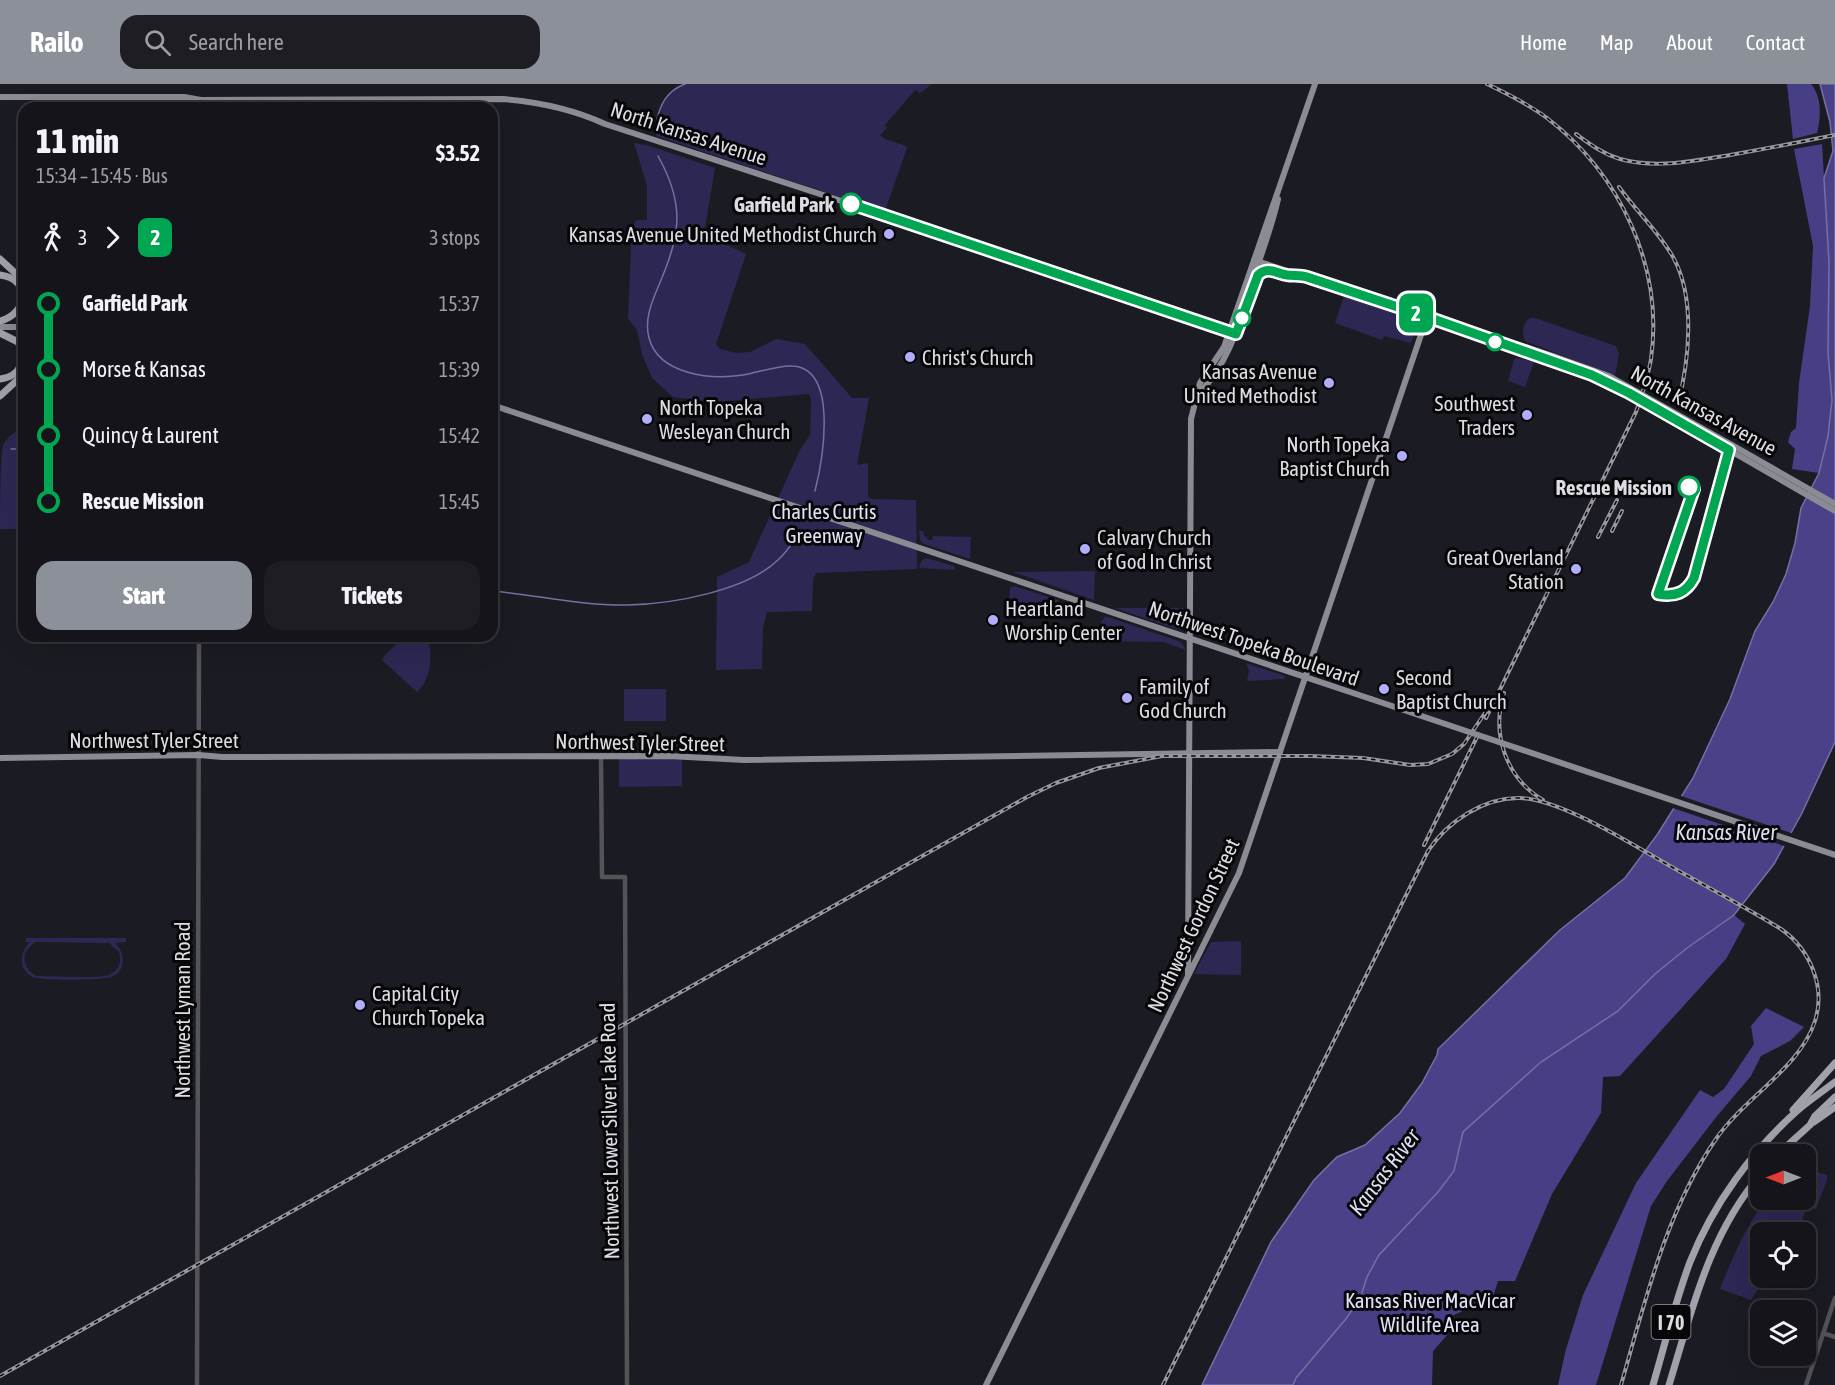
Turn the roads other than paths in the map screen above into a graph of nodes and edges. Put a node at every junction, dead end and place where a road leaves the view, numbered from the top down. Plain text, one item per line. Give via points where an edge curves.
1 (1315, 84) edge
2 (0, 97) edge
3 (193, 99) junction
4 (193, 102) edge
5 (0, 259) edge
6 (1256, 261) junction
7 (1299, 274) junction
8 (0, 275) edge
9 (18, 276) edge
10 (18, 285) edge
11 (1248, 297) junction
12 (18, 311) edge
13 (1427, 317) junction
14 (0, 321) edge
15 (0, 327) edge
16 (18, 327) edge
17 (0, 333) edge
18 (1233, 333) junction
19 (18, 342) edge
20 (1552, 358) junction
21 (18, 370) edge
22 (0, 379) edge
23 (18, 380) edge
24 (0, 396) edge
25 (498, 407) edge
26 (1835, 504) edge
27 (1835, 511) edge
28 (1189, 638) junction
29 (199, 642) edge
30 (1306, 678) junction
31 (1280, 752) junction
32 (1188, 753) junction
33 (199, 755) junction
34 (601, 756) junction
35 (0, 758) edge
36 (1835, 855) edge
37 (1188, 976) junction
38 (1835, 1063) edge
39 (1835, 1082) edge
40 (1835, 1097) edge
41 (1835, 1107) edge
42 (1810, 1125) junction
43 (1764, 1144) edge
44 (1764, 1144) edge
45 (1789, 1144) edge
46 (1750, 1160) edge
47 (1750, 1187) edge
48 (1835, 1298) edge
49 (1823, 1333) junction
50 (1835, 1337) edge
51 (197, 1385) edge
52 (627, 1385) edge
53 (986, 1385) edge
54 (1653, 1385) edge
55 (1669, 1385) edge
56 (1806, 1385) edge

1 - 6 main road
2 - 3 main road, North Kansas Avenue
3 - 4 street
3 - 18 main road, North Kansas Avenue via 503,99 563,108
5 - 9 highway
6 - 7 main road
6 - 11 main road
6 - 18 main road
7 - 11 main road via 1262,271
7 - 13 main road
8 - 10 highway
11 - 18 main road
12 - 14 highway
13 - 20 main road
13 - 30 main road, Northwest Gordon Street
15 - 16 main road
17 - 19 highway
18 - 28 main road via 1200,383 1192,413
20 - 26 main road, North Kansas Avenue, bridge via 1596,370 1628,385
20 - 27 main road, North Kansas Avenue, bridge via 1623,389
21 - 22 highway
23 - 24 highway
25 - 28 main road, Northwest Topeka Boulevard
28 - 30 main road, Northwest Topeka Boulevard
28 - 32 main road
29 - 33 street, Northwest Lyman Road
30 - 31 main road, Northwest Gordon Street
30 - 36 main road, Northwest Topeka Boulevard, bridge
31 - 32 main road, Northwest Tyler Street
31 - 37 main road, Northwest Gordon Street via 1239,873
32 - 34 main road, Northwest Tyler Street via 744,760
32 - 37 main road
33 - 34 main road, Northwest Tyler Street
33 - 35 main road, Northwest Tyler Street
33 - 51 street, Northwest Lyman Road
34 - 52 street, Northwest Lower Silver Lake Road via 602,877 625,877
37 - 53 main road, Northwest Gordon Street
38 - 43 highway
39 - 44 highway, I 70 via 1799,1109
40 - 42 highway
41 - 42 highway
42 - 45 highway
46 - 54 highway, I 70 via 1699,1242 1681,1286
47 - 55 highway, I 70 via 1713,1249
48 - 49 street
49 - 50 street
49 - 56 street

